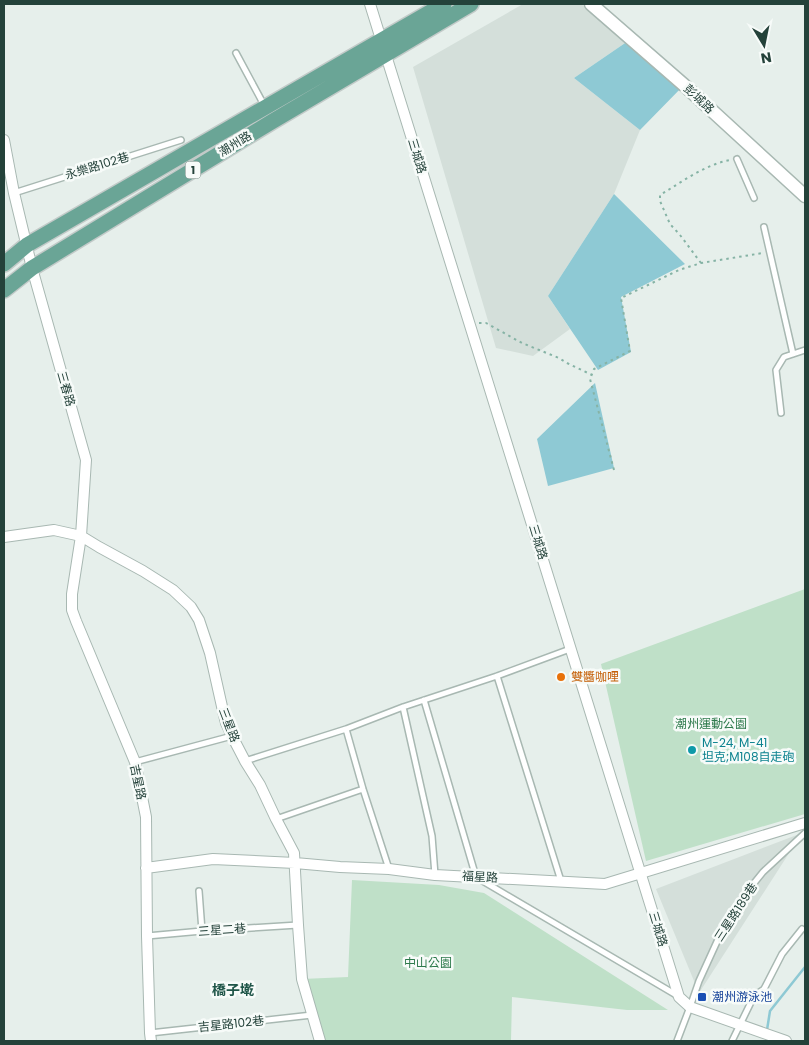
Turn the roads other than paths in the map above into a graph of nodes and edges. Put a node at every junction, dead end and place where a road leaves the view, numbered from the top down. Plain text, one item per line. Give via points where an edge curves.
1 (370, 4) edge
2 (444, 4) edge
3 (471, 4) edge
4 (591, 4) edge
5 (383, 48) junction
6 (236, 53) dead end
7 (266, 108) junction
8 (4, 140) edge
9 (181, 140) dead end
10 (737, 159) road end
11 (14, 192) junction
12 (805, 196) edge
13 (754, 198) dead end
14 (764, 227) dead end
15 (27, 245) junction
16 (4, 264) edge
17 (32, 268) junction
18 (4, 290) edge
19 (805, 350) edge
20 (793, 354) junction
21 (782, 413) dead end
22 (81, 536) junction
23 (4, 537) edge
24 (571, 648) junction
25 (497, 676) junction
26 (424, 700) junction
27 (403, 707) junction
28 (346, 729) junction
29 (232, 736) junction
30 (245, 761) junction
31 (134, 762) junction
32 (363, 789) junction
33 (276, 819) junction
34 (805, 823) edge
35 (805, 833) edge
36 (295, 863) junction
37 (146, 868) junction
38 (389, 869) junction
39 (641, 874) junction
40 (435, 875) junction
41 (476, 877) junction
42 (561, 881) junction
43 (199, 891) dead end
44 (298, 925) junction
45 (802, 929) dead end
46 (202, 931) junction
47 (147, 936) junction
48 (679, 997) junction
49 (690, 1007) junction
50 (312, 1015) junction
51 (740, 1025) junction
52 (151, 1037) edge
53 (320, 1041) edge
54 (677, 1041) edge
55 (732, 1041) edge
56 (786, 1041) edge

1 - 5 street, 三城路
2 - 5 main road, 潮州路 / 1
3 - 5 main road, 潮州路 / 1
4 - 12 street, 彭城路
5 - 7 main road, 潮州路 / 1
5 - 17 main road, 潮州路 / 1 via 272,121
5 - 24 street, 三城路
6 - 7 lane
7 - 15 main road, 潮州路 / 1
8 - 11 street, 三春路
9 - 11 lane, 永樂路102巷
10 - 13 lane
11 - 15 street, 三春路
14 - 20 lane
15 - 16 main road, 潮州路 / 1
15 - 17 street, 三春路
17 - 18 main road, 潮州路 / 1
17 - 22 street, 三春路 via 86,460
19 - 20 lane
20 - 21 lane via 784,357 776,370
22 - 23 street, 三星路 via 54,530
22 - 29 street, 三星路 via 173,590 191,607 210,653
22 - 31 street, 吉星路 via 72,610
24 - 25 lane
24 - 39 street, 三城路
25 - 26 lane
25 - 42 lane
26 - 27 lane
26 - 41 lane
27 - 28 lane
27 - 40 lane via 432,836
28 - 30 lane
28 - 32 lane
29 - 30 street, 三星路
29 - 31 lane
30 - 33 street, 三星路
31 - 37 street, 吉星路 via 146,817
32 - 33 lane
32 - 38 lane
33 - 36 street, 三星路 via 294,853
34 - 39 street, 福星路
35 - 49 lane, 三星路189巷 via 763,872 741,900 720,935
36 - 37 street, 福星路 via 213,859
36 - 38 street, 福星路
36 - 44 street, 三星路
37 - 47 street, 吉星路
38 - 40 street, 福星路
39 - 42 street, 福星路 via 606,884
39 - 48 street, 三城路
40 - 41 street, 福星路
41 - 42 street, 福星路
41 - 48 lane
43 - 46 lane
44 - 46 lane, 三星二巷
44 - 50 street, 三星路 via 302,979
45 - 51 lane via 782,954 764,988 754,996
46 - 47 lane, 三星二巷
47 - 52 street, 吉星路
48 - 49 street
49 - 51 street
49 - 54 lane
50 - 52 lane, 吉星路102巷
50 - 53 street, 三星路
51 - 55 lane
51 - 56 street

